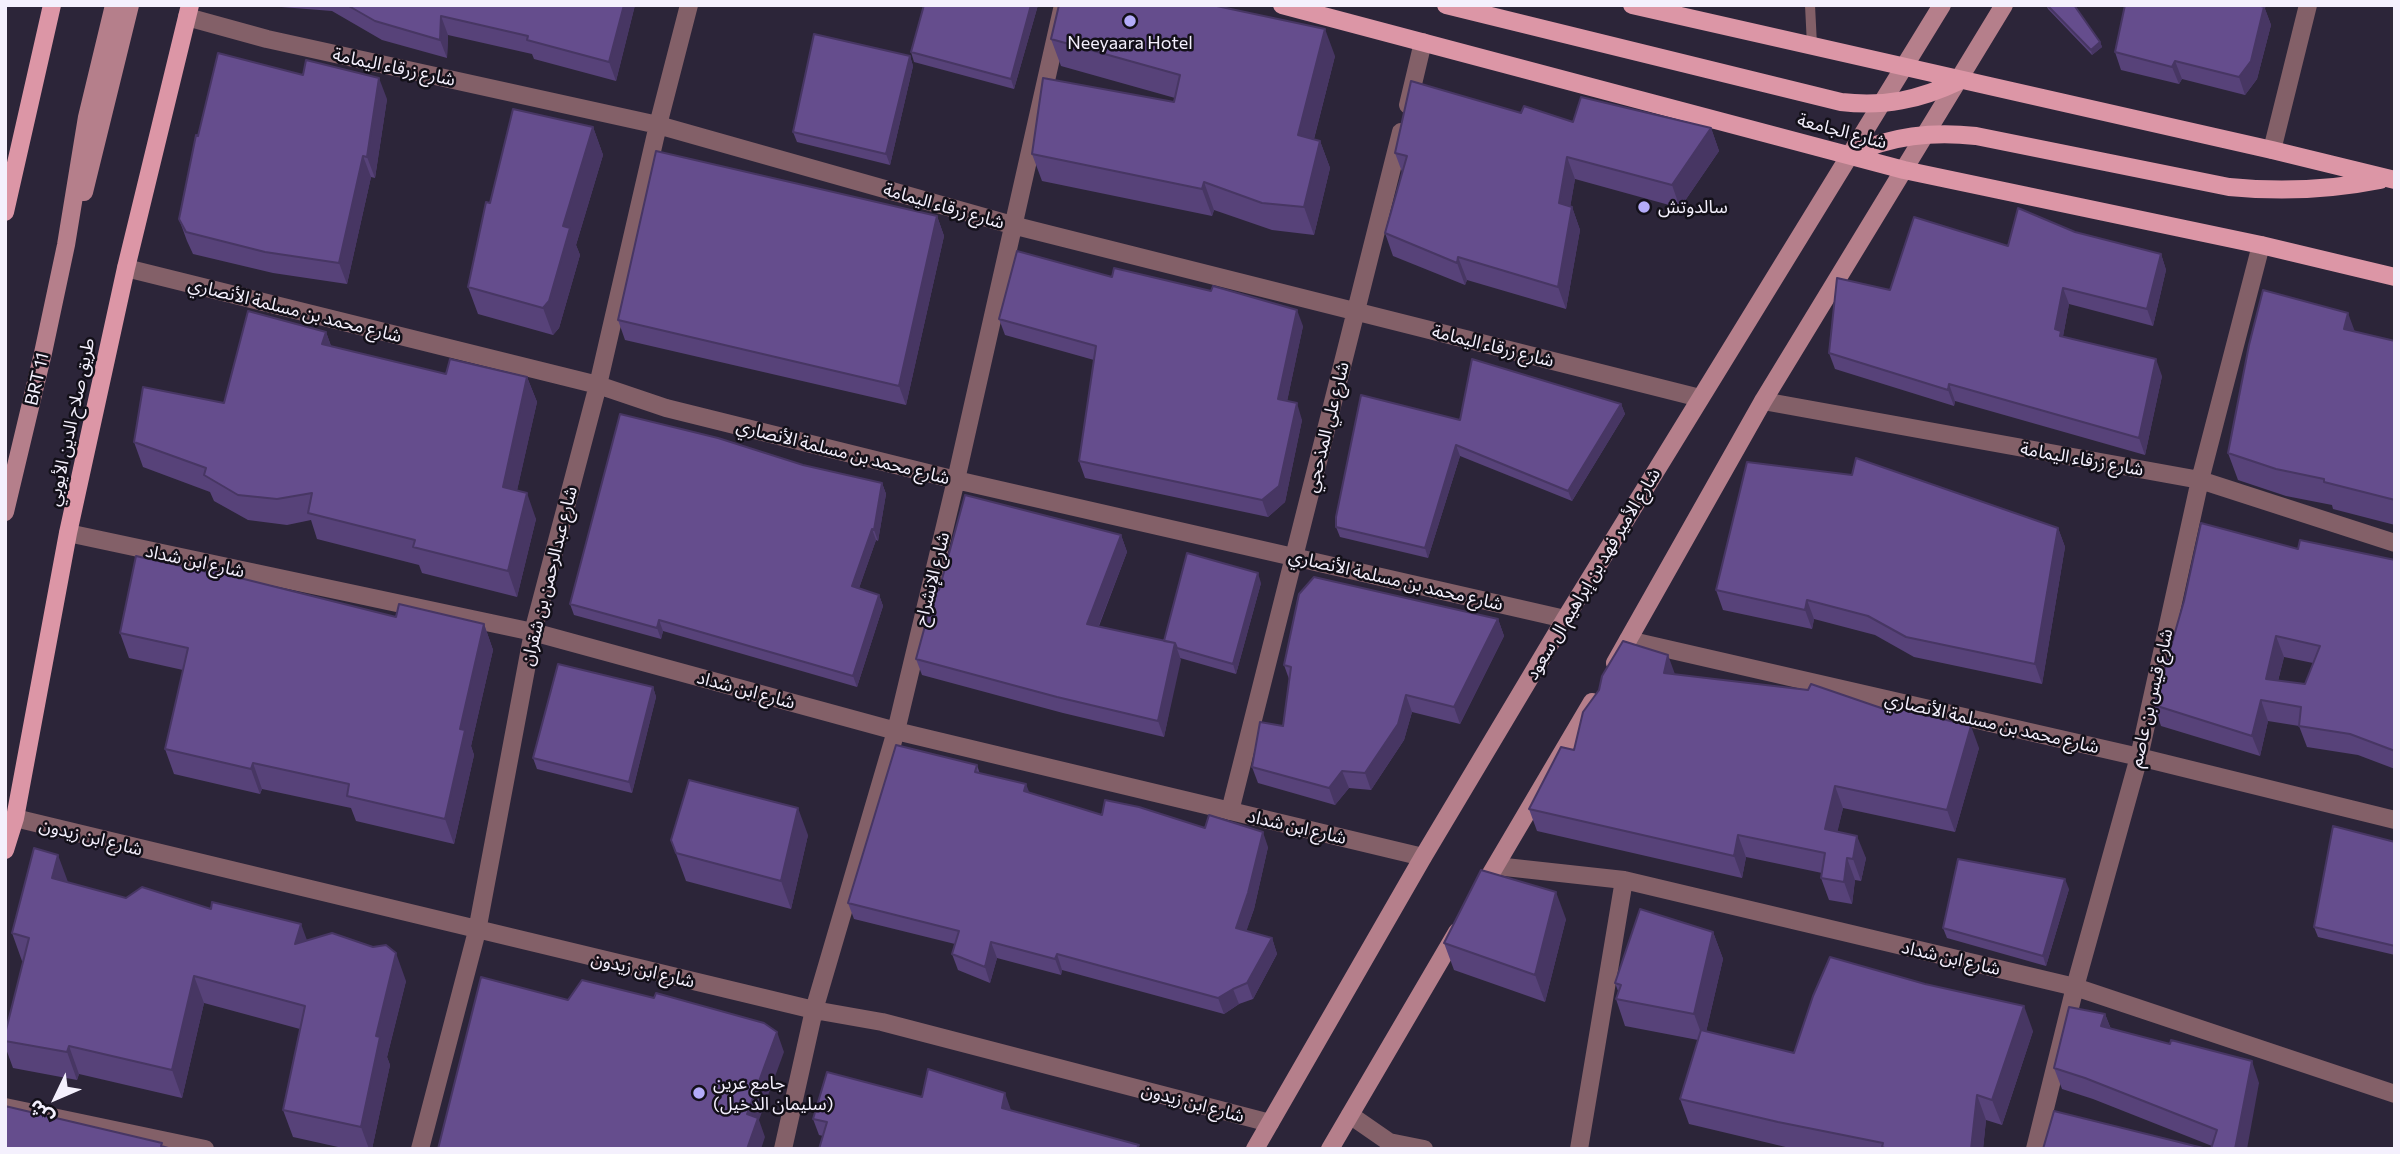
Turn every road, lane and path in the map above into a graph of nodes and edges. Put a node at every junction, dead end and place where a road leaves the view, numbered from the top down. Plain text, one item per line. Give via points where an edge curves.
1 (52, 5) edge
2 (114, 5) edge
3 (130, 5) edge
4 (689, 5) edge
5 (1063, 5) edge
6 (1282, 5) edge
7 (1446, 5) edge
8 (1810, 5) edge
9 (1942, 5) edge
10 (2004, 5) edge
11 (2308, 5) edge
12 (1635, 6) edge
13 (188, 11) edge
14 (1423, 42) junction
15 (1812, 45) junction
16 (1905, 68) junction
17 (1959, 81) junction
18 (1883, 104) junction
19 (658, 125) junction
20 (1926, 134) junction
21 (2272, 150) junction
22 (1851, 154) junction
23 (1904, 170) junction
24 (2391, 179) edge
25 (5, 212) edge
26 (1012, 225) junction
27 (66, 245) junction
28 (2262, 245) junction
29 (126, 268) junction
30 (2395, 277) edge
31 (1356, 312) junction
32 (598, 385) junction
33 (1700, 398) junction
34 (1763, 401) junction
35 (956, 480) junction
36 (2200, 480) junction
37 (5, 512) edge
38 (68, 533) junction
39 (2395, 543) edge
40 (1294, 557) junction
41 (1566, 619) junction
42 (533, 632) junction
43 (1628, 640) junction
44 (896, 731) junction
45 (2139, 757) junction
46 (1230, 811) junction
47 (15, 818) junction
48 (2395, 820) edge
49 (5, 850) edge
50 (1423, 857) junction
51 (1496, 866) junction
52 (1624, 880) junction
53 (477, 931) junction
54 (2075, 987) junction
55 (814, 1010) junction
56 (2395, 1094) edge
57 (5, 1107) edge
58 (1350, 1115) junction
59 (1269, 1123) junction
60 (1391, 1145) edge
61 (205, 1149) edge
62 (420, 1149) edge
63 (783, 1149) edge
64 (1255, 1149) edge
65 (1330, 1149) edge
66 (1424, 1149) edge
67 (1579, 1149) edge
68 (2035, 1149) edge

1 - 25 main road
2 - 27 main road, BRT 11 via 87,117
3 - 27 main road, BRT 11
4 - 19 street, شارع عبدالرحمن بن شقران
5 - 26 street, شارع الإنشراح
6 - 14 main road, شارع الجامعة
7 - 18 main road via 1841,102
8 - 15 lane
9 - 16 main road, شارع الأمير فهد بن إبراهيم ال سعود
10 - 17 main road
11 - 21 street
12 - 15 main road
13 - 19 street, شارع زرقاء اليمامة via 267,39
13 - 29 main road, طريق صلاح الدين الأيوبي
14 - 22 main road, شارع الجامعة
14 - 31 street, شارع علي المذحجي
15 - 16 main road
16 - 17 main road
16 - 18 main road, شارع الأمير فهد بن إبراهيم ال سعود
17 - 18 main road via 1910,100
17 - 20 main road
17 - 21 main road
18 - 22 main road, شارع الأمير فهد بن إبراهيم ال سعود
19 - 26 street, شارع زرقاء اليمامة
19 - 32 street, شارع عبدالرحمن بن شقران
20 - 22 main road via 1900,137
20 - 23 main road
20 - 24 main road via 1976,136 2250,189 2324,189
21 - 24 main road
22 - 23 main road, شارع الجامعة
22 - 33 main road, شارع الأمير فهد بن إبراهيم ال سعود
23 - 28 main road, شارع الجامعة
23 - 34 main road
26 - 31 street, شارع زرقاء اليمامة
26 - 35 street, شارع الإنشراح
27 - 37 main road, BRT 11
28 - 30 main road, شارع الجامعة
28 - 36 street, شارع قيس بن عاصم
29 - 32 street, شارع محمد بن مسلمة الأنصاري
29 - 38 main road, طريق صلاح الدين الأيوبي
31 - 33 street, شارع زرقاء اليمامة
31 - 40 street, شارع علي المذحجي
32 - 35 street, شارع محمد بن مسلمة الأنصاري via 666,408
32 - 42 street, شارع عبدالرحمن بن شقران
33 - 41 main road, شارع الأمير فهد بن إبراهيم ال سعود
34 - 36 street, شارع زرقاء اليمامة
34 - 43 main road
35 - 40 street, شارع محمد بن مسلمة الأنصاري
35 - 44 street, شارع الإنشراح
36 - 39 street, شارع زرقاء اليمامة
36 - 45 street, شارع قيس بن عاصم
38 - 42 street, شارع ابن شداد
38 - 47 main road, طريق صلاح الدين الأيوبي
40 - 41 street, شارع محمد بن مسلمة الأنصاري
40 - 46 street, شارع علي المذحجي
41 - 50 main road, شارع الأمير فهد بن إبراهيم ال سعود
42 - 44 street, شارع ابن شداد
42 - 53 street, شارع عبدالرحمن بن شقران
43 - 45 street, شارع محمد بن مسلمة الأنصاري
43 - 51 main road
44 - 46 street, شارع ابن شداد
44 - 55 street, شارع الإنشراح
45 - 48 street, شارع محمد بن مسلمة الأنصاري
45 - 54 street, شارع قيس بن عاصم
46 - 50 street, شارع ابن شداد
47 - 49 main road, طريق صلاح الدين الأيوبي
47 - 53 street, شارع ابن زيدون
50 - 59 main road, شارع الأمير فهد بن إبراهيم ال سعود
51 - 52 street, شارع ابن شداد
51 - 58 main road
52 - 54 street, شارع ابن شداد
52 - 67 street
53 - 55 street, شارع ابن زيدون
53 - 62 street, شارع عبدالرحمن بن شقران
54 - 56 street, شارع ابن شداد
54 - 68 street, شارع قيس بن عاصم
55 - 59 street, شارع ابن زيدون via 882,1022
55 - 63 street, شارع الإنشراح
57 - 61 street
58 - 60 street
58 - 65 main road
59 - 64 main road, شارع الأمير فهد بن إبراهيم ال سعود
60 - 66 street

